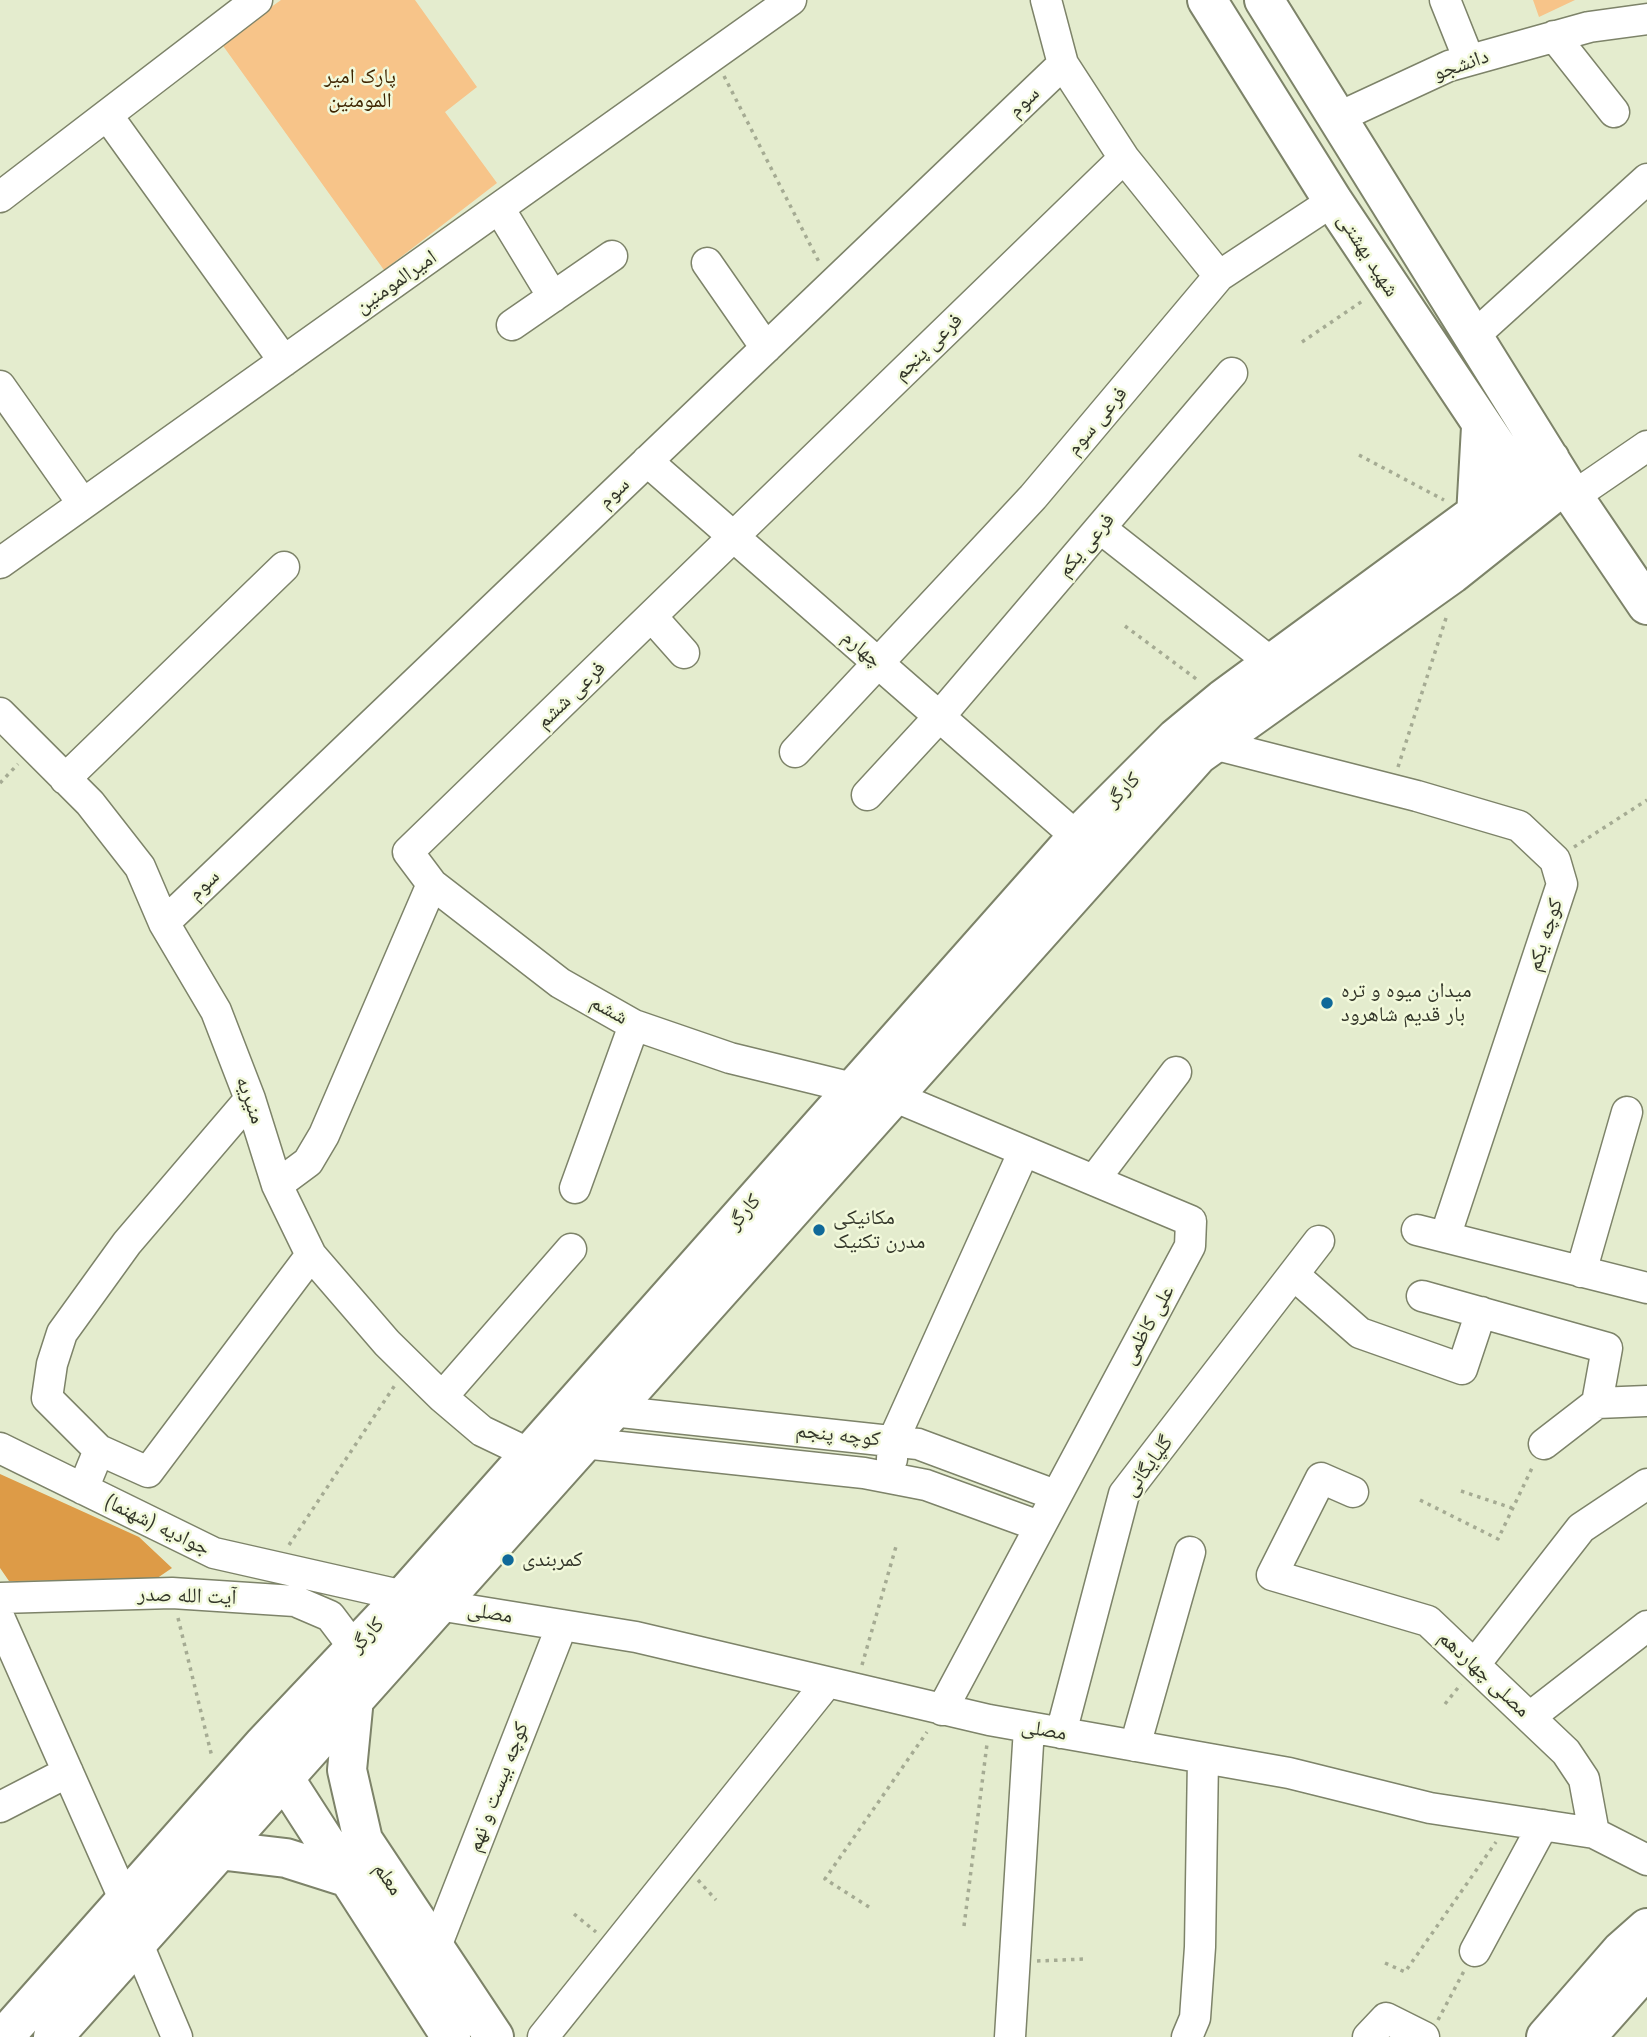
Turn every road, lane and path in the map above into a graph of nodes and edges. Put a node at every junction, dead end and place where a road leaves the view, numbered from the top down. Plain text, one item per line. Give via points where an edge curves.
1 (791, 0) edge
2 (1046, 0) edge
3 (1207, 0) edge
4 (1264, 0) edge
5 (1445, 0) edge
6 (1626, 0) edge
7 (1642, 0) edge
8 (237, 6) edge
9 (1647, 8) edge
10 (1647, 19) edge
11 (1589, 27) junction
12 (1554, 36) junction
13 (713, 55) junction
14 (1469, 60) junction
15 (1063, 64) junction
16 (1614, 111) dead end
17 (107, 114) junction
18 (1339, 117) junction
19 (1124, 158) junction
20 (1647, 179) edge
21 (0, 197) edge
22 (1333, 201) junction
23 (499, 208) junction
24 (612, 256) dead end
25 (707, 263) dead end
26 (1219, 276) junction
27 (1387, 284) junction
28 (831, 285) junction
29 (553, 297) junction
30 (512, 325) dead end
31 (1475, 335) junction
32 (1302, 342) dead end
33 (766, 348) junction
34 (284, 361) junction
35 (1232, 373) dead end
36 (0, 386) edge
37 (1481, 427) junction
38 (1647, 446) edge
39 (1359, 455) dead end
40 (647, 461) junction
41 (1549, 486) junction
42 (83, 504) junction
43 (1476, 516) junction
44 (1100, 528) junction
45 (733, 537) junction
46 (0, 563) edge
47 (284, 567) dead end
48 (1450, 605) dead end
49 (1647, 606) edge
50 (652, 617) junction
51 (1125, 626) dead end
52 (684, 653) dead end
53 (877, 663) junction
54 (1273, 664) junction
55 (1223, 699) junction
56 (0, 713) edge
57 (940, 717) junction
58 (1213, 744) junction
59 (795, 752) dead end
60 (65, 779) junction
61 (1391, 789) junction
62 (867, 795) dead end
63 (1647, 800) edge
64 (1077, 837) junction
65 (408, 852) joint
66 (1555, 860) junction
67 (432, 884) junction
68 (164, 923) junction
69 (634, 1025) junction
70 (1176, 1072) dead end
71 (853, 1088) junction
72 (893, 1096) junction
73 (250, 1099) junction
74 (1628, 1112) dead end
75 (1024, 1151) junction
76 (1094, 1180) junction
77 (277, 1185) junction
78 (575, 1188) dead end
79 (1319, 1241) dead end
80 (571, 1248) dead end
81 (311, 1255) junction
82 (1581, 1272) junction
83 (1294, 1275) junction
84 (1647, 1288) edge
85 (1422, 1296) dead end
86 (1481, 1312) junction
87 (409, 1365) junction
88 (442, 1397) junction
89 (1647, 1401) edge
90 (1597, 1403) junction
91 (612, 1411) junction
92 (893, 1441) junction
93 (583, 1443) junction
94 (1544, 1444) joint
95 (0, 1448) edge
96 (99, 1450) junction
97 (530, 1454) junction
98 (890, 1478) junction
99 (1647, 1484) edge
100 (83, 1489) junction
101 (1461, 1490) dead end
102 (1353, 1492) dead end
103 (1055, 1495) junction
104 (1420, 1500) dead end
105 (1513, 1508) junction
106 (1039, 1525) junction
107 (897, 1543) dead end
108 (1190, 1552) dead end
109 (274, 1567) junction
110 (172, 1593) junction
111 (0, 1598) edge
112 (421, 1600) junction
113 (0, 1619) edge
114 (562, 1625) junction
115 (1647, 1626) edge
116 (355, 1649) junction
117 (1475, 1664) junction
118 (840, 1688) junction
119 (354, 1698) junction
120 (942, 1710) junction
121 (1530, 1717) junction
122 (989, 1720) junction
123 (1029, 1728) junction
124 (1061, 1733) junction
125 (263, 1745) junction
126 (1135, 1746) junction
127 (1203, 1758) junction
128 (68, 1772) junction
129 (284, 1777) junction
130 (221, 1793) junction
131 (0, 1807) edge
132 (1512, 1820) junction
133 (1544, 1825) junction
134 (1594, 1833) junction
135 (218, 1850) junction
136 (1647, 1860) edge
137 (349, 1878) junction
138 (125, 1901) junction
139 (869, 1907) dead end
140 (964, 1926) dead end
141 (1647, 1928) edge
142 (137, 1942) junction
143 (435, 1949) junction
144 (1475, 1951) joint
145 (1084, 1959) dead end
146 (1014, 1962) junction
147 (1385, 1963) dead end
148 (1647, 1968) edge
149 (1429, 2032) edge
150 (4, 2037) edge
151 (53, 2037) edge
152 (177, 2037) edge
153 (451, 2037) edge
154 (494, 2037) edge
155 (543, 2037) edge
156 (1010, 2037) edge
157 (1187, 2037) edge
158 (1367, 2037) edge
159 (1546, 2037) edge
160 (1586, 2037) edge

1 - 13 street, امیرالمومنین
2 - 15 street
3 - 22 main road, شهید بهشتی
4 - 18 main road
5 - 14 street
6 - 11 street, دانشجو
7 - 9 street
8 - 17 street
10 - 11 street, دانشجو
11 - 12 street, دانشجو
12 - 14 street, دانشجو
12 - 16 street
13 - 23 street, امیرالمومنین
13 - 28 path
14 - 18 street, دانشجو
15 - 19 street
15 - 28 street, سوم
17 - 21 street
17 - 34 street
18 - 31 main road
19 - 26 street
19 - 45 street, فرعی پنجم
20 - 31 street
22 - 26 street, فرعی سوم
22 - 27 main road, شهید بهشتی
23 - 29 street
23 - 34 street, امیرالمومنین
24 - 29 street
25 - 33 street
26 - 53 street, فرعی سوم via 1033,497
27 - 32 path
27 - 37 main road, شهید بهشتی
28 - 33 street, سوم
29 - 30 street
31 - 41 main road
33 - 40 street, سوم
34 - 42 street, امیرالمومنین
35 - 44 street, فرعی یکم
36 - 42 street
37 - 41 main road, شهید بهشتی
37 - 43 main road
38 - 41 street
39 - 43 path
40 - 45 street, چهارم
40 - 68 street, سوم
41 - 43 main road, کارگر
41 - 49 main road via 1614,556
41 - 58 main road, کارگر via 1452,574
42 - 46 street, امیرالمومنین
43 - 54 main road, کارگر
44 - 54 street
44 - 57 street, فرعی یکم
45 - 50 street, فرعی ششم
45 - 53 street, چهارم
47 - 60 street
48 - 61 path
50 - 52 street
50 - 65 street, فرعی ششم
51 - 55 path
53 - 57 street, چهارم
53 - 59 street, فرعی سوم
54 - 55 main road, کارگر
55 - 64 main road, کارگر via 1176,738
56 - 60 street, منیریه
57 - 62 street, فرعی یکم
57 - 64 street, چهارم
58 - 61 street
58 - 72 main road, کارگر via 1198,755
60 - 68 street, منیریه via 140,867
61 - 66 street via 1519,826
63 - 66 path
64 - 71 main road, کارگر
65 - 67 street, ششم
66 - 82 street, کوچه یکم via 1562,884 1431,1233
67 - 69 street, ششم via 561,984
67 - 77 street via 324,1135 308,1162
68 - 73 street, منیریه via 216,1011
69 - 71 street, ششم via 730,1058
69 - 78 street
70 - 76 street
71 - 97 main road, کارگر
72 - 75 street, علی کاظمی
72 - 91 main road, کارگر
73 - 77 street, منیریه
73 - 96 street via 127,1242 62,1333 47,1398
74 - 82 street
75 - 76 street, علی کاظمی
75 - 92 street
76 - 103 street, علی کاظمی via 1191,1221 1191,1246
77 - 81 street, منیریه
79 - 83 street, گلپایگانی
80 - 88 street
81 - 87 street, منیریه
81 - 96 street via 148,1472
82 - 84 street
83 - 86 street via 1360,1333 1462,1368
83 - 124 street, گلپایگانی via 1124,1494
85 - 86 street
86 - 90 street via 1607,1348
87 - 88 street, منیریه
87 - 109 path
88 - 97 street, منیریه via 482,1431
89 - 90 street
90 - 94 street
91 - 92 street, کوچه پنجم
91 - 93 main road, کارگر
92 - 98 street
92 - 103 street, کوچه پنجم via 918,1444
93 - 98 street
93 - 112 main road, کارگر
94 - 105 path
95 - 100 street, جوادیه (شهنما)
96 - 100 street
97 - 112 main road, کارگر
98 - 106 street via 926,1485
99 - 117 street via 1581,1528
100 - 109 street, جوادیه (شهنما) via 214,1553
101 - 105 path
102 - 117 street, مصلی چهاردهم via 1321,1478 1272,1575 1428,1621
103 - 106 street, علی کاظمی
104 - 105 path via 1498,1539
106 - 120 street, علی کاظمی
107 - 118 path
108 - 126 street
109 - 112 street, جوادیه (شهنما)
110 - 111 street, آیت الله صدر
110 - 116 street, آیت الله صدر via 295,1601 330,1616
110 - 130 path
112 - 114 street, مصلی
112 - 116 main road, کارگر
112 - 119 main road, کارگر
113 - 128 street
114 - 118 street, مصلی via 636,1637
114 - 143 street, کوچه بیست و نهم
115 - 121 street
116 - 125 main road, کارگر
117 - 121 street, مصلی چهاردهم
118 - 120 street, مصلی
118 - 155 street via 682,1863
119 - 129 main road, کارگر
119 - 143 main road, معلم via 348,1770 363,1840
120 - 122 street, مصلی
120 - 139 path via 825,1879
121 - 134 street, مصلی چهاردهم via 1566,1752 1584,1779
122 - 123 street, مصلی
122 - 140 path
123 - 124 street, مصلی
123 - 146 street
124 - 126 street, مصلی
125 - 129 main road, معلم
125 - 130 main road, کارگر
126 - 127 street, مصلی
127 - 132 street, مصلی via 1289,1773 1430,1808
127 - 157 street via 1200,1948 1195,2018
128 - 131 street
128 - 138 street
129 - 135 main road, کارگر
129 - 137 main road, معلم
130 - 138 main road, کارگر
132 - 133 street, مصلی
132 - 147 path via 1405,1972
133 - 134 street, مصلی
133 - 144 street
134 - 136 street, مصلی
135 - 137 main road via 286,1858
135 - 142 main road, کارگر
137 - 153 main road, معلم
138 - 150 main road, کارگر
141 - 159 main road
142 - 151 main road, کارگر
142 - 152 street
143 - 154 main road, معلم
144 - 149 path
145 - 146 path
146 - 156 street
148 - 160 main road
149 - 158 street via 1386,2018

